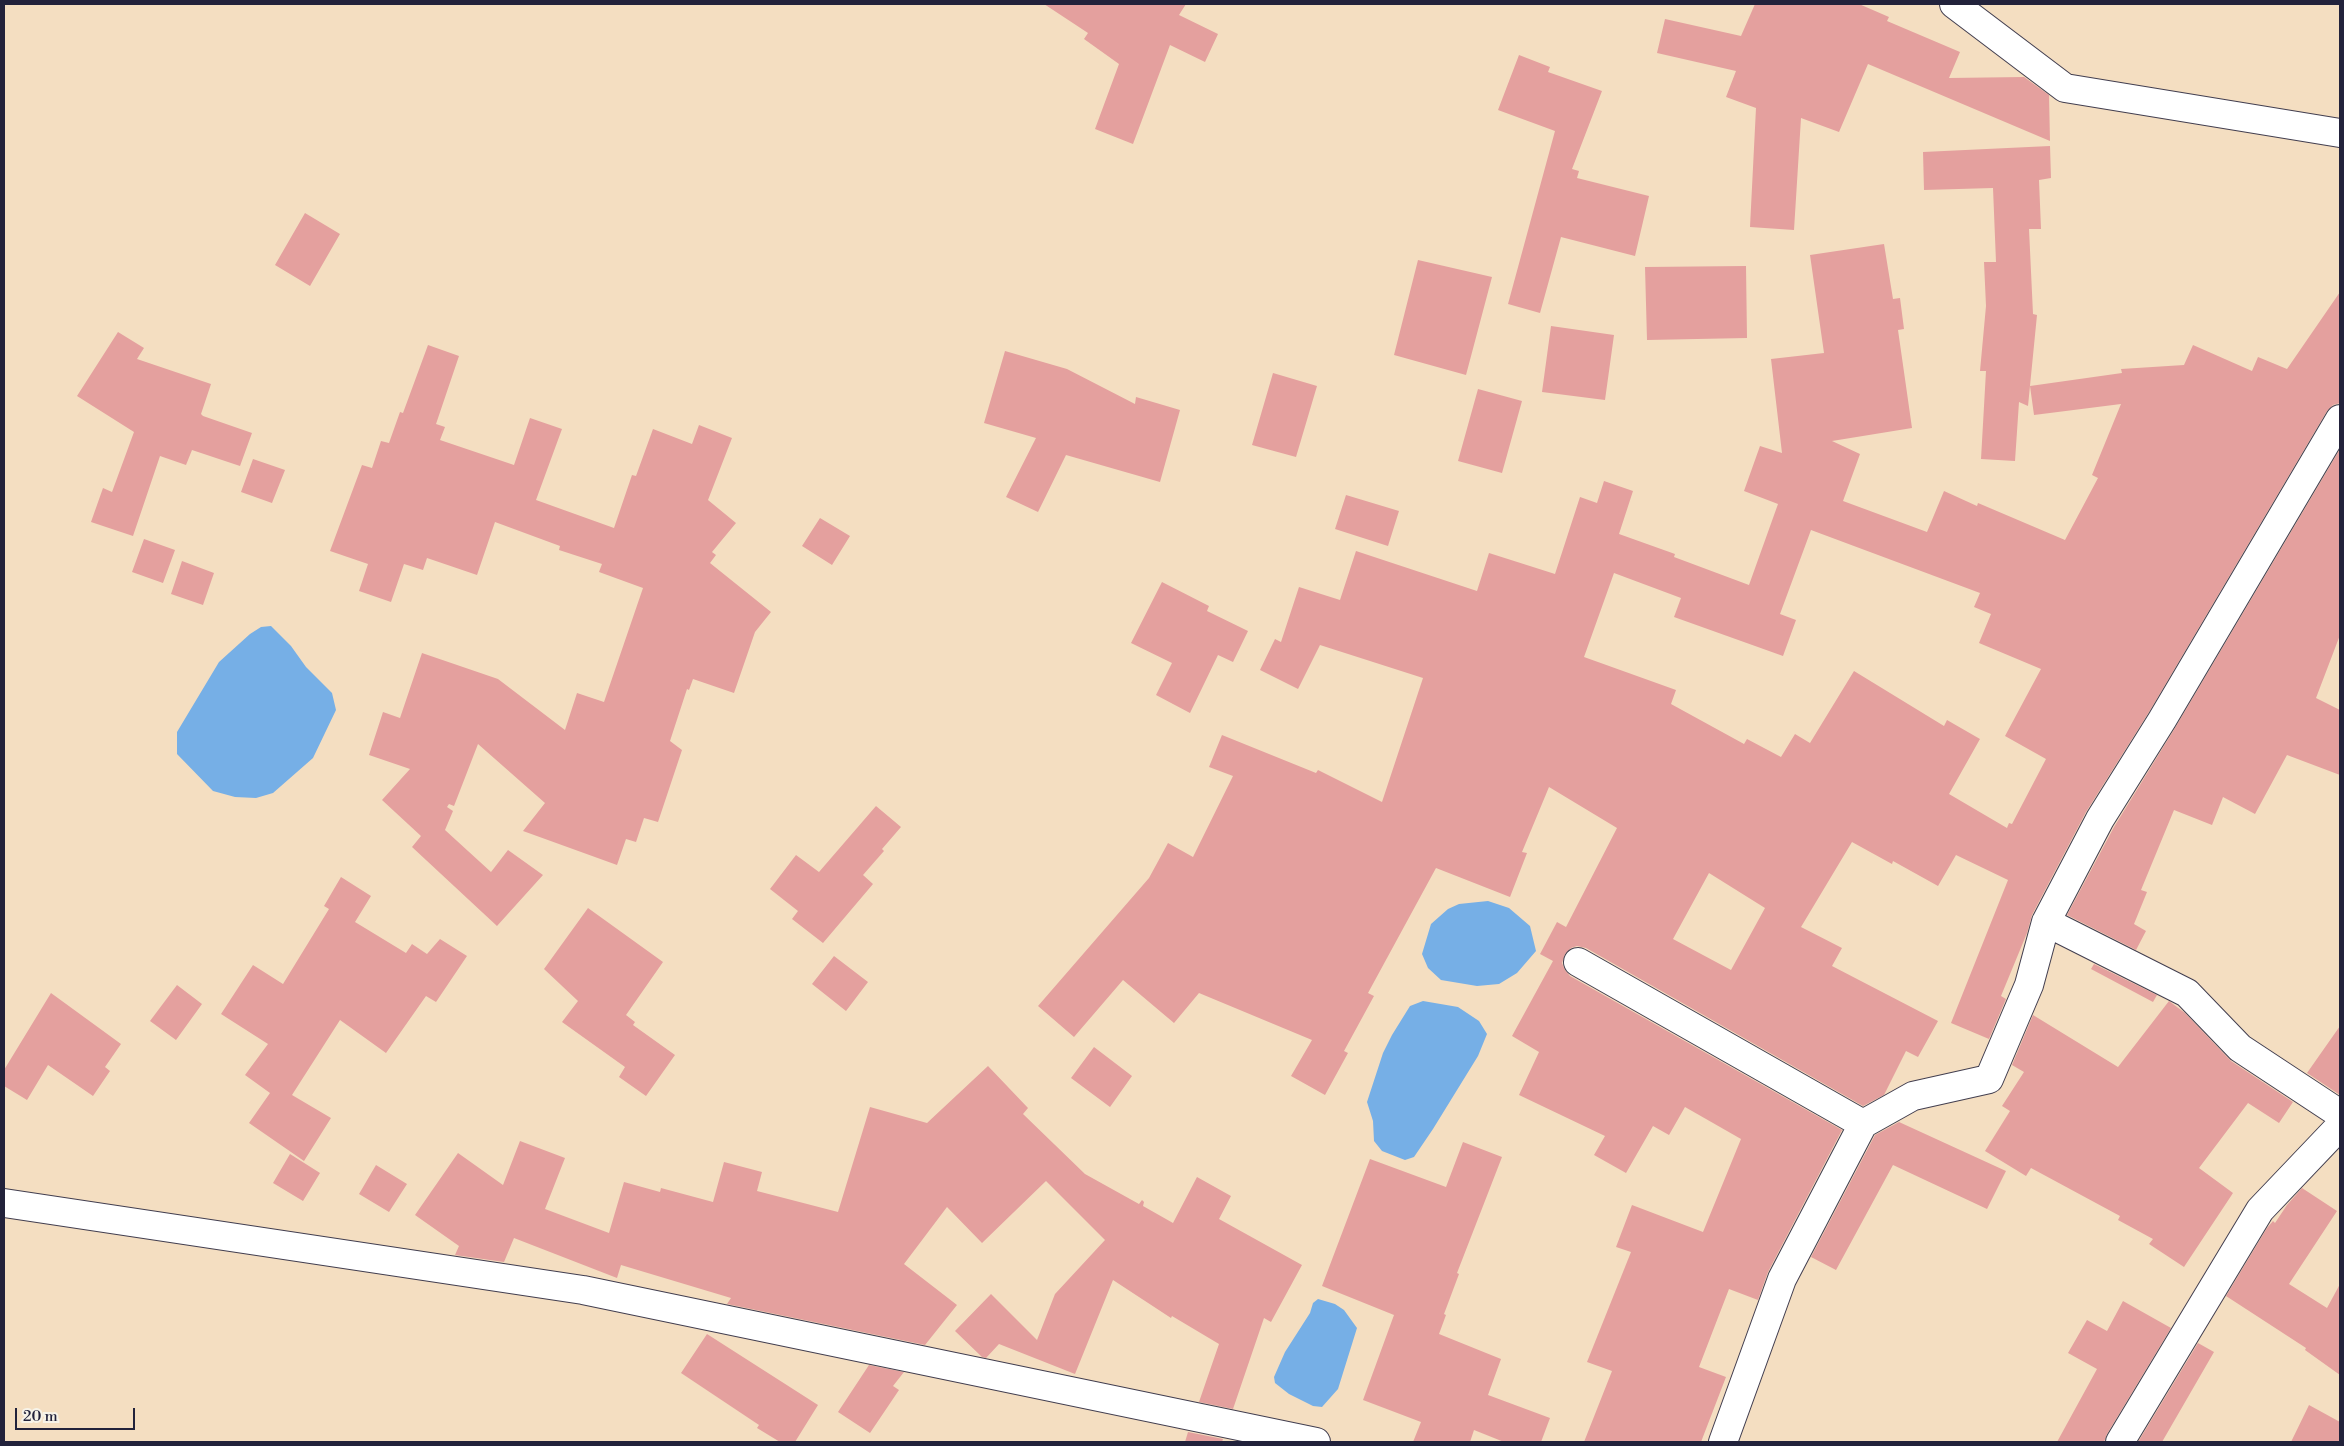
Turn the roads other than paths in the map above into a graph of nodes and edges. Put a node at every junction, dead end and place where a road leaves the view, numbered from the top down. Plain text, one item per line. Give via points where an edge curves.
1 (1954, 4) edge
2 (2340, 134) edge
3 (2340, 419) edge
4 (2046, 922) junction
5 (1578, 962) dead end
6 (2340, 1114) edge
7 (1863, 1124) junction
8 (2340, 1126) edge
9 (4, 1203) edge
10 (1316, 1442) edge
11 (1723, 1442) edge
12 (2120, 1442) edge

1 - 2 street via 2065,88
3 - 4 street via 2100,819
4 - 6 street via 2187,993 2240,1048
4 - 7 street via 2030,985 1989,1079 1913,1096
5 - 7 street
7 - 11 street via 1782,1279
8 - 12 street via 2260,1210
9 - 10 street via 583,1290

